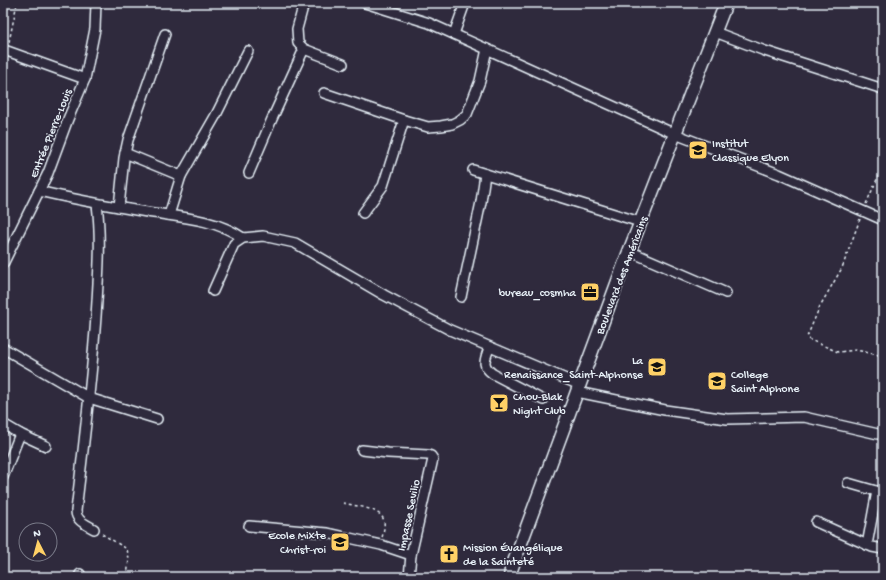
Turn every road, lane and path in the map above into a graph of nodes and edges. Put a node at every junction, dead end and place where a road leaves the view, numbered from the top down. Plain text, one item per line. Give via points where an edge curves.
1 (17, 3) edge
2 (96, 3) edge
3 (304, 3) edge
4 (365, 3) edge
5 (465, 3) edge
6 (726, 3) edge
7 (715, 32) junction
8 (165, 34) dead end
9 (454, 34) junction
10 (304, 49) junction
11 (487, 49) junction
12 (7, 51) junction
13 (248, 51) dead end
14 (343, 64) dead end
15 (3, 69) edge
16 (85, 79) junction
17 (883, 89) edge
18 (324, 93) dead end
19 (404, 120) junction
20 (675, 134) junction
21 (125, 153) junction
22 (883, 166) edge
23 (473, 170) dead end
24 (249, 173) dead end
25 (485, 174) junction
26 (181, 176) junction
27 (39, 191) junction
28 (97, 204) junction
29 (119, 207) junction
30 (863, 211) junction
31 (363, 212) dead end
32 (169, 215) junction
33 (883, 220) edge
34 (640, 222) junction
35 (243, 238) junction
36 (629, 252) junction
37 (3, 264) edge
38 (213, 291) dead end
39 (726, 293) dead end
40 (461, 298) dead end
41 (3, 348) edge
42 (490, 348) junction
43 (883, 356) edge
44 (579, 389) junction
45 (89, 398) junction
46 (543, 400) dead end
47 (157, 420) dead end
48 (3, 424) edge
49 (20, 434) junction
50 (883, 434) edge
51 (46, 446) dead end
52 (362, 450) dead end
53 (3, 478) edge
54 (848, 483) dead end
55 (880, 492) edge
56 (343, 503) dead end
57 (816, 522) dead end
58 (249, 526) dead end
59 (94, 529) joint
60 (381, 545) junction
61 (867, 545) junction
62 (883, 549) edge
63 (411, 555) junction
64 (509, 575) edge
65 (127, 577) edge
66 (409, 577) edge

1 - 12 path
2 - 16 street, Entrée Pierre-Louis via 95,29
3 - 10 street via 297,29 298,43
4 - 9 street via 429,23
5 - 9 street
6 - 7 main road, Boulevard des Américains
7 - 17 street
7 - 20 main road, Boulevard des Américains
8 - 21 street
9 - 11 street
10 - 14 street
10 - 24 street
11 - 19 street via 480,81 467,114 460,120 452,124 428,127
11 - 20 street
12 - 15 path
12 - 16 street
13 - 26 street via 216,115
16 - 27 street, Entrée Pierre-Louis
18 - 19 street
19 - 31 street via 383,186
20 - 30 street via 779,174
20 - 34 main road, Boulevard des Américains
21 - 26 street
21 - 29 street
22 - 30 path
23 - 25 street
25 - 34 street
25 - 40 street
26 - 32 street
27 - 28 street
27 - 37 street, Entrée Pierre-Louis
28 - 29 street
28 - 45 street via 100,245
29 - 32 street
30 - 33 street
30 - 43 path via 842,268 820,306 807,337 838,352 856,350
32 - 35 street via 216,225 232,230
34 - 36 main road, Boulevard des Américains
35 - 38 street via 234,244
35 - 42 street via 263,236 295,244 384,295
36 - 39 street
36 - 44 main road, Boulevard des Américains
41 - 45 street
42 - 44 street
42 - 46 street via 484,361 486,369
44 - 50 street via 665,410 727,419 804,417
44 - 64 main road, Boulevard des Américains
45 - 47 street
45 - 59 street via 76,516 78,520
48 - 49 street
49 - 51 street
49 - 53 street
52 - 63 street, Impasse Sevilio via 388,454 428,455 433,459
54 - 55 street
55 - 61 street
56 - 60 path via 378,512 383,516
57 - 61 street
58 - 60 street via 319,532
59 - 65 path via 127,549
60 - 63 street
61 - 62 street
63 - 66 street, Impasse Sevilio

